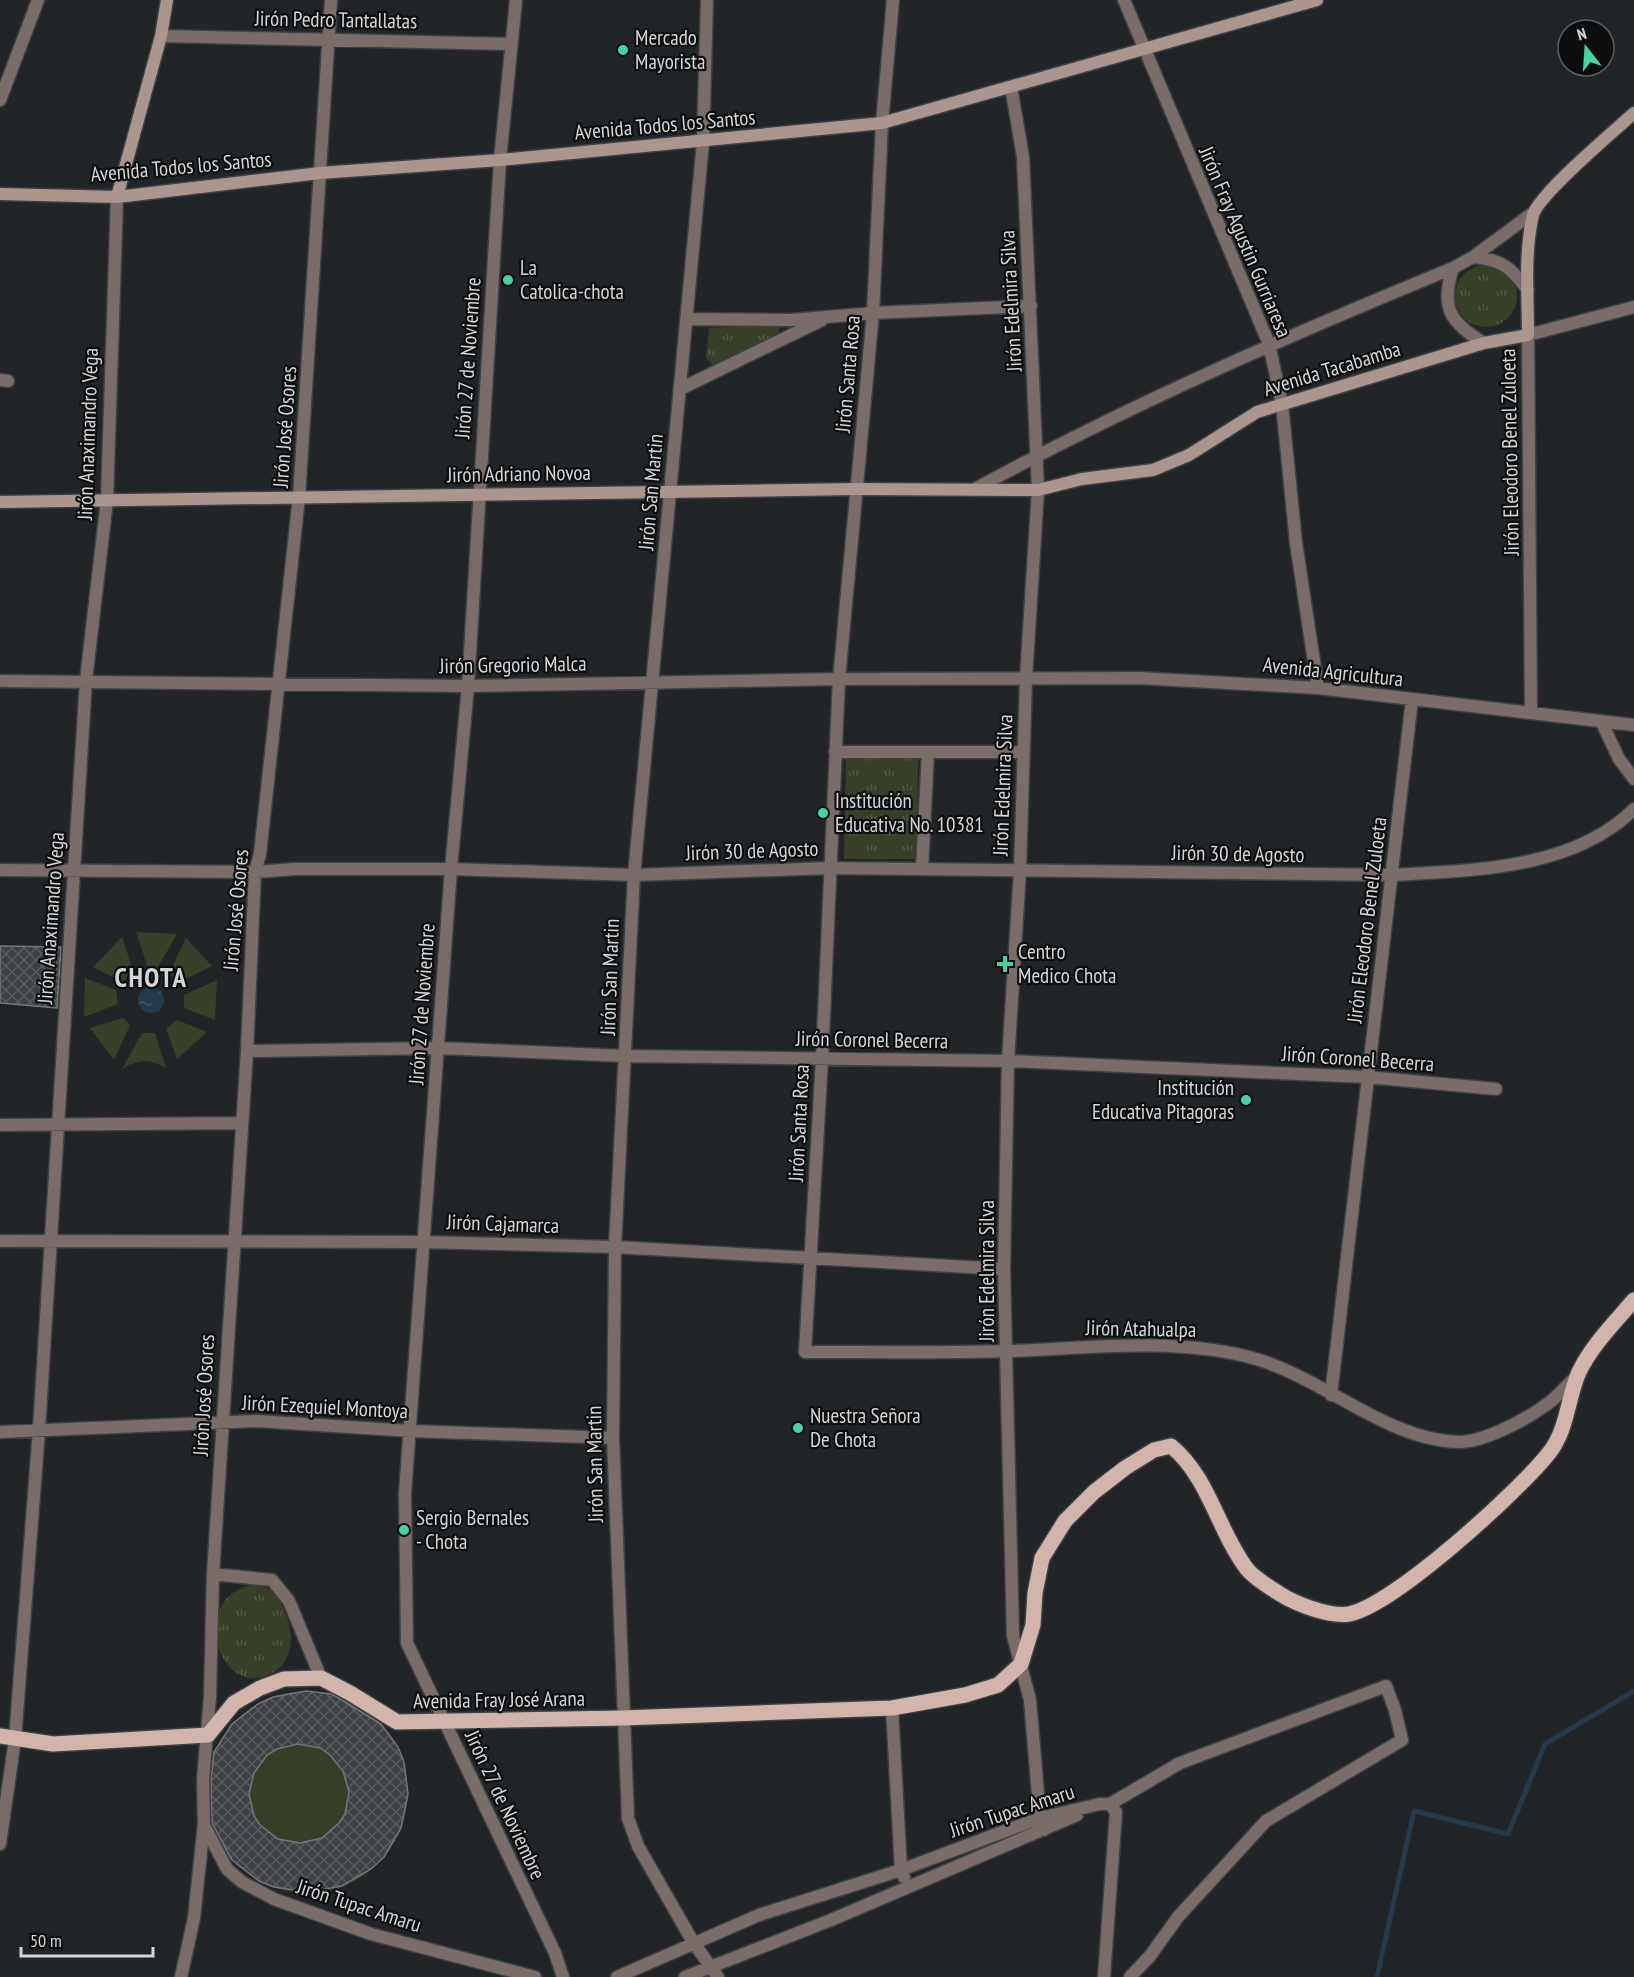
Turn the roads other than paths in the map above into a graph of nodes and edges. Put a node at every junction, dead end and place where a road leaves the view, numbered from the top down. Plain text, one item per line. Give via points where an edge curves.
1 (38, 0) edge
2 (167, 0) edge
3 (331, 0) edge
4 (516, 0) edge
5 (706, 0) edge
6 (893, 0) edge
7 (1124, 0) edge
8 (1317, 0) edge
9 (1276, 5) edge
10 (161, 36) junction
11 (329, 39) junction
12 (511, 44) junction
13 (1142, 49) junction
14 (1011, 87) junction
15 (0, 100) edge
16 (1634, 113) edge
17 (882, 123) junction
18 (703, 142) junction
19 (500, 160) junction
20 (320, 173) junction
21 (0, 194) edge
22 (117, 197) junction
23 (1534, 212) junction
24 (1473, 257) junction
25 (1453, 268) junction
26 (1528, 290) junction
27 (1031, 306) junction
28 (1634, 307) edge
29 (873, 313) junction
30 (830, 316) junction
31 (687, 319) junction
32 (1528, 335) junction
33 (1269, 344) junction
34 (1484, 344) junction
35 (680, 389) junction
36 (1282, 404) junction
37 (1036, 455) junction
38 (857, 489) junction
39 (975, 489) junction
40 (1038, 490) junction
41 (671, 492) junction
42 (479, 495) junction
43 (299, 497) junction
44 (107, 500) junction
45 (0, 502) edge
46 (1026, 678) junction
47 (839, 679) junction
48 (86, 680) junction
49 (0, 681) edge
50 (279, 682) junction
51 (652, 682) junction
52 (468, 686) junction
53 (1318, 688) junction
54 (1412, 699) junction
55 (1530, 713) junction
56 (1602, 723) junction
57 (1634, 725) edge
58 (835, 752) junction
59 (928, 752) junction
60 (1023, 752) junction
61 (1634, 779) edge
62 (1634, 809) edge
63 (830, 868) junction
64 (451, 869) junction
65 (922, 869) junction
66 (0, 870) edge
67 (1020, 870) junction
68 (74, 871) junction
69 (255, 872) junction
70 (634, 874) junction
71 (1392, 875) junction
72 (437, 1048) junction
73 (247, 1052) junction
74 (627, 1056) junction
75 (822, 1059) junction
76 (1008, 1061) junction
77 (1368, 1077) junction
78 (1496, 1089) dead end
79 (242, 1123) junction
80 (0, 1125) edge
81 (57, 1125) junction
82 (0, 1241) edge
83 (51, 1241) junction
84 (233, 1241) junction
85 (425, 1242) junction
86 (615, 1247) junction
87 (812, 1258) junction
88 (1004, 1269) junction
89 (1634, 1300) edge
90 (1007, 1351) junction
91 (805, 1352) joint
92 (1579, 1373) junction
93 (1331, 1395) junction
94 (222, 1421) junction
95 (39, 1430) junction
96 (411, 1431) junction
97 (0, 1432) edge
98 (613, 1438) junction
99 (213, 1574) junction
100 (1022, 1664) junction
101 (321, 1678) junction
102 (892, 1708) junction
103 (623, 1718) junction
104 (444, 1723) junction
105 (208, 1735) junction
106 (7, 1737) edge
107 (1105, 1804) junction
108 (204, 1824) junction
109 (1042, 1824) junction
110 (0, 1844) edge
111 (901, 1870) junction
112 (908, 1885) junction
113 (693, 1942) junction
114 (496, 1972) edge
115 (714, 1973) edge
116 (180, 1977) edge
117 (535, 1977) edge
118 (563, 1977) edge
119 (617, 1977) edge
120 (685, 1977) edge
121 (1104, 1977) edge
122 (1130, 1977) edge

1 - 15 street
2 - 10 street, Jirón Anaximandro Vega
3 - 11 street, Jirón José Osores
4 - 12 street, Jirón 27 de Noviembre
5 - 18 street, Jirón San Martin
6 - 17 street, Jirón Santa Rosa
7 - 13 street, Jirón Fray Agustin Gurriaresa
8 - 9 street, Avenida Todos los Santos
9 - 13 street, Avenida Todos los Santos
10 - 11 street, Jirón Pedro Tantallatas
10 - 22 street, Jirón Anaximandro Vega
11 - 12 street, Jirón Pedro Tantallatas
11 - 20 street, Jirón José Osores
12 - 19 street, Jirón 27 de Noviembre
13 - 14 street, Avenida Todos los Santos
13 - 33 street, Jirón Fray Agustin Gurriaresa
14 - 17 street, Avenida Todos los Santos
14 - 27 street, Jirón Edelmira Silva via 1023,157
16 - 23 street via 1559,181
17 - 18 street, Avenida Todos los Santos
17 - 29 street, Jirón Santa Rosa
18 - 19 street, Avenida Todos los Santos
18 - 31 street, Jirón San Martin
19 - 20 street, Avenida Todos los Santos
19 - 42 street, Jirón 27 de Noviembre
20 - 22 street, Avenida Todos los Santos
20 - 43 street, Jirón José Osores
21 - 22 street, Avenida Todos los Santos
22 - 44 street, Jirón Anaximandro Vega
23 - 24 street
23 - 26 street
24 - 25 street
24 - 26 street via 1495,259 1512,270
25 - 33 street
25 - 34 street via 1446,290 1450,314 1462,331
26 - 32 street
27 - 29 street
27 - 37 street, Jirón Edelmira Silva
28 - 32 street
29 - 30 street
29 - 38 street, Jirón Santa Rosa
30 - 31 street via 791,320
30 - 35 street
31 - 35 street, Jirón San Martin
32 - 34 street, Avenida Tacabamba
32 - 55 street, Jirón Eleodoro Benel Zuloeta
33 - 36 street, Jirón Fray Agustin Gurriaresa
33 - 37 street
34 - 36 street, Avenida Tacabamba
35 - 41 street, Jirón San Martin
36 - 40 street, Avenida Tacabamba via 1257,412 1189,454 1153,470 1082,479
36 - 53 street, Jirón Fray Agustin Gurriaresa via 1296,543
37 - 39 street
37 - 40 street, Jirón Edelmira Silva
38 - 39 street, Jirón Adriano Novoa
38 - 41 street, Jirón Adriano Novoa
38 - 47 street, Jirón Santa Rosa
39 - 40 street, Jirón Adriano Novoa
40 - 46 street, Jirón Edelmira Silva
41 - 42 street, Jirón Adriano Novoa
41 - 51 street, Jirón San Martin
42 - 43 street, Jirón Adriano Novoa
42 - 52 street, Jirón 27 de Noviembre
43 - 44 street, Jirón Adriano Novoa
43 - 50 street, Jirón José Osores
44 - 45 street, Jirón Adriano Novoa
44 - 48 street, Jirón Anaximandro Vega
46 - 47 street, Jirón Gregorio Malca
46 - 53 street, Avenida Agricultura via 1173,680
46 - 60 street, Jirón Edelmira Silva
47 - 51 street, Jirón Gregorio Malca
47 - 58 street, Jirón Santa Rosa
48 - 49 street, Jirón Gregorio Malca
48 - 50 street, Jirón Gregorio Malca
48 - 68 street, Jirón Anaximandro Vega
50 - 52 street, Jirón Gregorio Malca
50 - 69 street, Jirón José Osores
51 - 52 street, Jirón Gregorio Malca
51 - 70 street, Jirón San Martin
52 - 64 street, Jirón 27 de Noviembre
53 - 54 street, Avenida Agricultura
54 - 55 street, Avenida Agricultura
54 - 71 street, Jirón Eleodoro Benel Zuloeta
55 - 56 street, Avenida Agricultura
56 - 57 street, Avenida Agricultura
56 - 61 street via 1619,759
58 - 59 street
58 - 63 street, Jirón Santa Rosa
59 - 60 street
59 - 65 street
60 - 67 street, Jirón Edelmira Silva
62 - 71 street, Jirón 30 de Agosto via 1597,835 1559,854 1468,870
63 - 65 street, Jirón 30 de Agosto
63 - 70 street, Jirón 30 de Agosto
63 - 75 street, Jirón Santa Rosa
64 - 69 street, Jirón 30 de Agosto
64 - 70 street, Jirón 30 de Agosto
64 - 72 street, Jirón 27 de Noviembre
65 - 67 street, Jirón 30 de Agosto
66 - 68 street, Jirón 30 de Agosto
67 - 71 street, Jirón 30 de Agosto
67 - 76 street, Jirón Edelmira Silva
68 - 69 street, Jirón 30 de Agosto
68 - 81 street, Jirón Anaximandro Vega
69 - 73 street, Jirón José Osores
70 - 74 street, Jirón San Martin
71 - 77 street, Jirón Eleodoro Benel Zuloeta
72 - 73 street, Jirón Coronel Becerra
72 - 74 street, Jirón Coronel Becerra
72 - 85 street, Jirón 27 de Noviembre
73 - 79 street, Jirón José Osores
74 - 75 street, Jirón Coronel Becerra
74 - 86 street, Jirón San Martin
75 - 76 street, Jirón Coronel Becerra
75 - 87 street, Jirón Santa Rosa
76 - 77 street, Jirón Coronel Becerra
76 - 88 street, Jirón Edelmira Silva
77 - 78 street, Jirón Coronel Becerra
77 - 93 street, Jirón Eleodoro Benel Zuloeta
79 - 81 street
79 - 84 street, Jirón José Osores
80 - 81 street
81 - 83 street, Jirón Anaximandro Vega
82 - 83 street, Jirón Cajamarca
83 - 84 street, Jirón Cajamarca
83 - 95 street, Jirón Anaximandro Vega
84 - 85 street, Jirón Cajamarca
84 - 94 street, Jirón José Osores
85 - 86 street, Jirón Cajamarca
85 - 96 street, Jirón 27 de Noviembre
86 - 87 street, Jirón Cajamarca
86 - 98 street, Jirón San Martin
87 - 88 street, Jirón Cajamarca
87 - 91 street, Jirón Santa Rosa
88 - 90 street, Jirón Edelmira Silva
89 - 92 main road via 1603,1335
90 - 91 street, Jirón Atahualpa
90 - 93 street, Jirón Atahualpa via 1163,1345 1205,1349 1247,1356 1289,1371
90 - 100 street, Jirón Edelmira Silva via 1011,1601 1013,1636
92 - 93 street, Jirón Atahualpa via 1551,1402 1522,1420 1461,1442 1424,1437
92 - 100 main road via 1563,1429 1550,1452 1461,1538 1403,1586 1374,1606 1347,1615 1320,1610 1281,1595 1248,1571 1187,1460 1171,1446 1154,1450 1094,1492 1065,1521 1042,1558 1033,1625
94 - 95 street, Jirón Ezequiel Montoya
94 - 96 street, Jirón Ezequiel Montoya
94 - 99 street, Jirón José Osores
95 - 97 street, Jirón Ezequiel Montoya
95 - 106 street, Jirón Anaximandro Vega
96 - 98 street, Jirón Ezequiel Montoya
96 - 104 street, Jirón 27 de Noviembre via 405,1493 407,1643
98 - 103 street, Jirón San Martin
99 - 101 street via 272,1580 289,1600
99 - 105 street, Jirón José Osores
100 - 102 main road, Avenida Fray José Arana via 998,1685
100 - 109 street, Jirón Edelmira Silva via 1030,1700
101 - 104 main road, Avenida Fray José Arana via 397,1722
101 - 105 main road, Avenida Fray José Arana via 284,1679 260,1688 234,1703
102 - 103 main road, Avenida Fray José Arana
102 - 111 street
103 - 104 main road, Avenida Fray José Arana
103 - 113 street, Jirón San Martin via 628,1818 638,1846
104 - 118 street, Jirón 27 de Noviembre
105 - 106 main road via 53,1743
105 - 108 street, Jirón José Osores
106 - 110 street, Jirón Anaximandro Vega
107 - 109 street, Jirón Tupac Amaru
107 - 121 street via 1116,1812
107 - 122 street, Jirón Tupac Amaru via 1180,1763 1386,1686 1402,1740 1266,1821 1178,1917
108 - 114 street, Jirón Tupac Amaru via 227,1869 274,1899
108 - 116 street, Jirón José Osores via 194,1918
109 - 111 street, Jirón Tupac Amaru
109 - 112 street, Jirón Tupac Amaru
111 - 112 street
111 - 113 street, Jirón Tupac Amaru via 759,1915
112 - 115 street, Jirón Tupac Amaru
113 - 115 street, Jirón San Martin
113 - 119 street, Jirón Tupac Amaru
114 - 117 street, Jirón Tupac Amaru
115 - 120 street, Jirón Tupac Amaru

